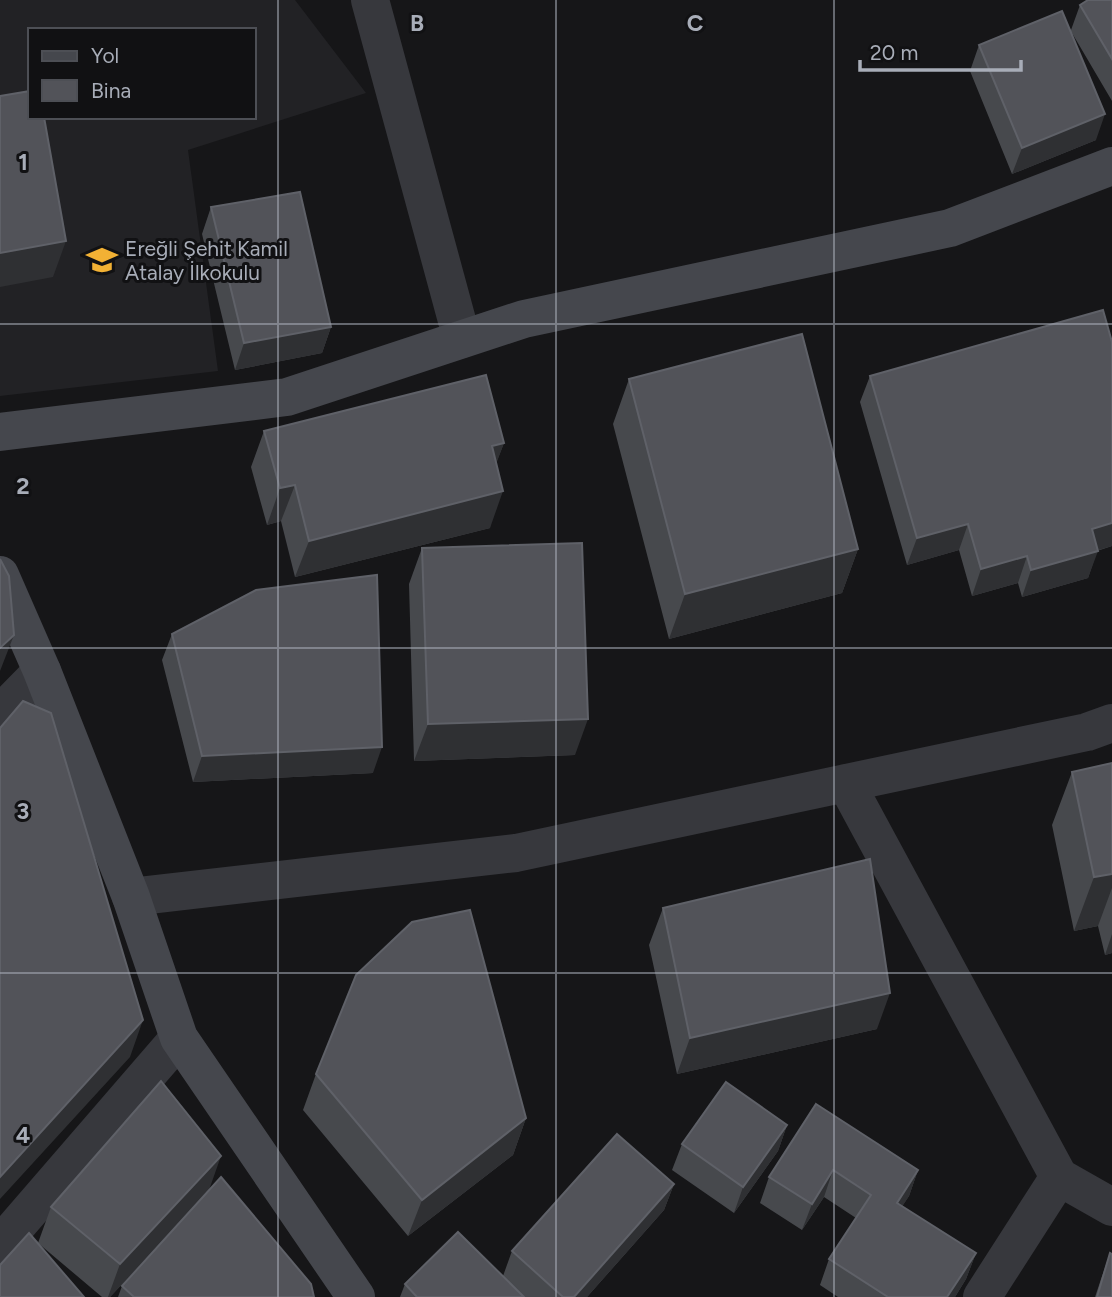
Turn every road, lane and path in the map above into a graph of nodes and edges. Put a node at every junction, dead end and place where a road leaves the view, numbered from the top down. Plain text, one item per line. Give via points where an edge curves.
1 (370, 0) edge
2 (1112, 166) edge
3 (462, 339) junction
4 (0, 432) edge
5 (0, 575) edge
6 (42, 671) junction
7 (0, 714) edge
8 (1112, 723) edge
9 (846, 783) junction
10 (131, 897) junction
11 (179, 1038) junction
12 (1059, 1177) junction
13 (1112, 1207) edge
14 (0, 1245) edge
15 (356, 1297) edge
16 (982, 1297) edge

1 - 3 street
2 - 3 street via 950,228 524,319
3 - 4 street via 287,397
5 - 6 street
6 - 7 street
6 - 10 street
8 - 9 street
9 - 10 street via 516,853
9 - 12 street
10 - 11 street
11 - 14 street
11 - 15 street
12 - 13 street
12 - 16 street

